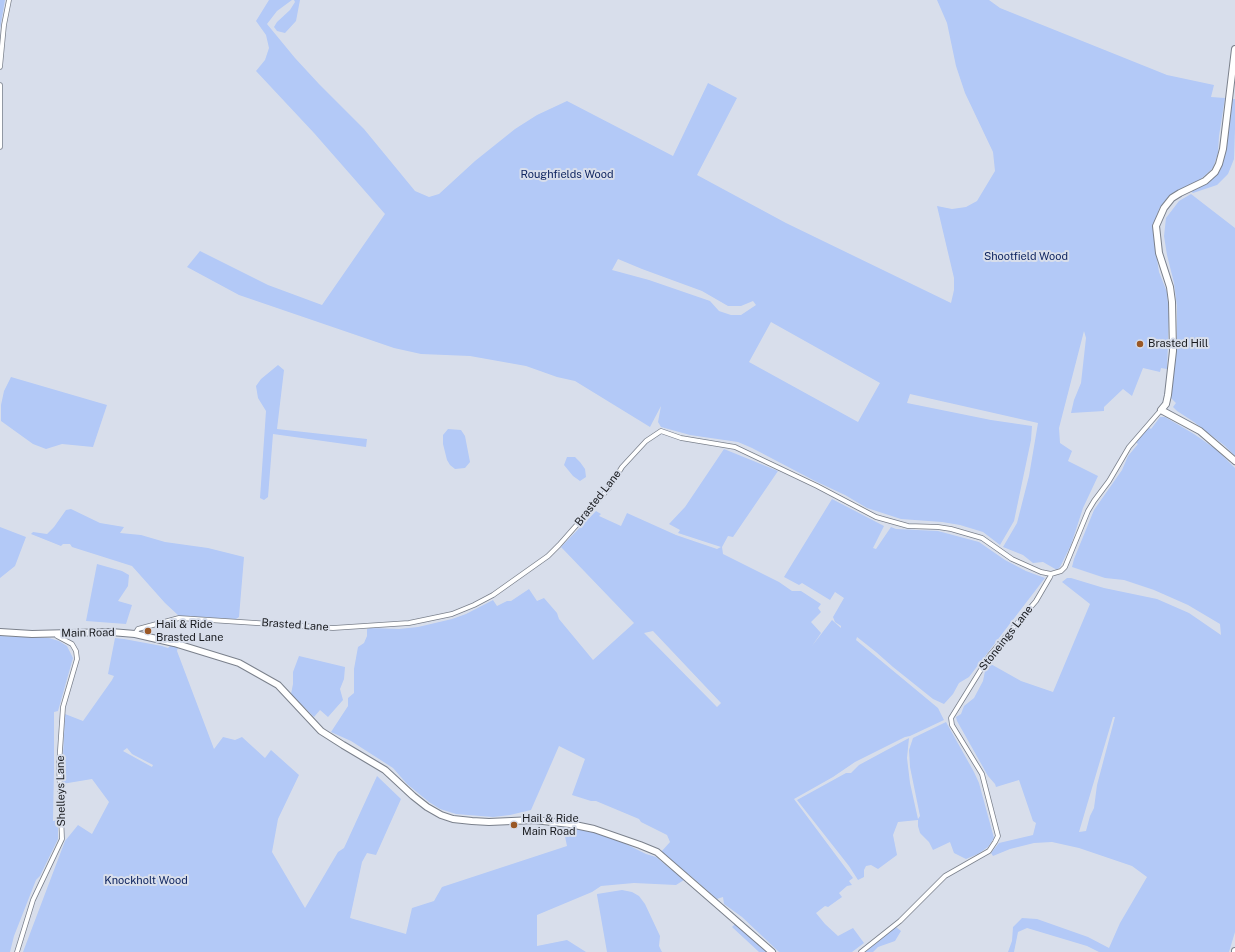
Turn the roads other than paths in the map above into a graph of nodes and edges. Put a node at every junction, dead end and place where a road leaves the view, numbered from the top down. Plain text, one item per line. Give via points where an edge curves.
1 (9, 0) edge
2 (1235, 49) edge
3 (0, 67) edge
4 (0, 85) edge
5 (1, 100) edge
6 (0, 147) edge
7 (1162, 410) junction
8 (1235, 461) edge
9 (1051, 574) junction
10 (0, 632) edge
11 (56, 634) junction
12 (135, 634) junction
13 (17, 952) edge
14 (772, 952) edge
15 (861, 952) edge

1 - 3 street
2 - 7 street via 1219,164 1205,181 1172,198 1156,226 1159,253 1172,302 1173,351 1168,395
4 - 5 street
5 - 6 street
7 - 8 street via 1200,431
7 - 9 street via 1129,447 1088,511 1065,567
9 - 12 street, Brasted Lane via 1012,559 982,538 938,526 908,526 876,517 735,447 680,438 661,431 646,441 622,467 599,499 548,556 493,595 452,614 409,623 333,628 179,618 138,629
9 - 15 street, Stoneings Lane via 1036,601 990,655 951,718 952,725 982,774 998,836 995,842 989,851 945,876 900,921
10 - 11 street, Main Road
11 - 12 street, Main Road
11 - 13 street, Shelleys Lane via 72,644 77,659 63,707 59,765 62,839 33,900
12 - 14 street, Main Road via 174,643 239,664 278,685 321,731 385,770 413,796 441,815 472,821 534,820 570,824 594,829 658,852

